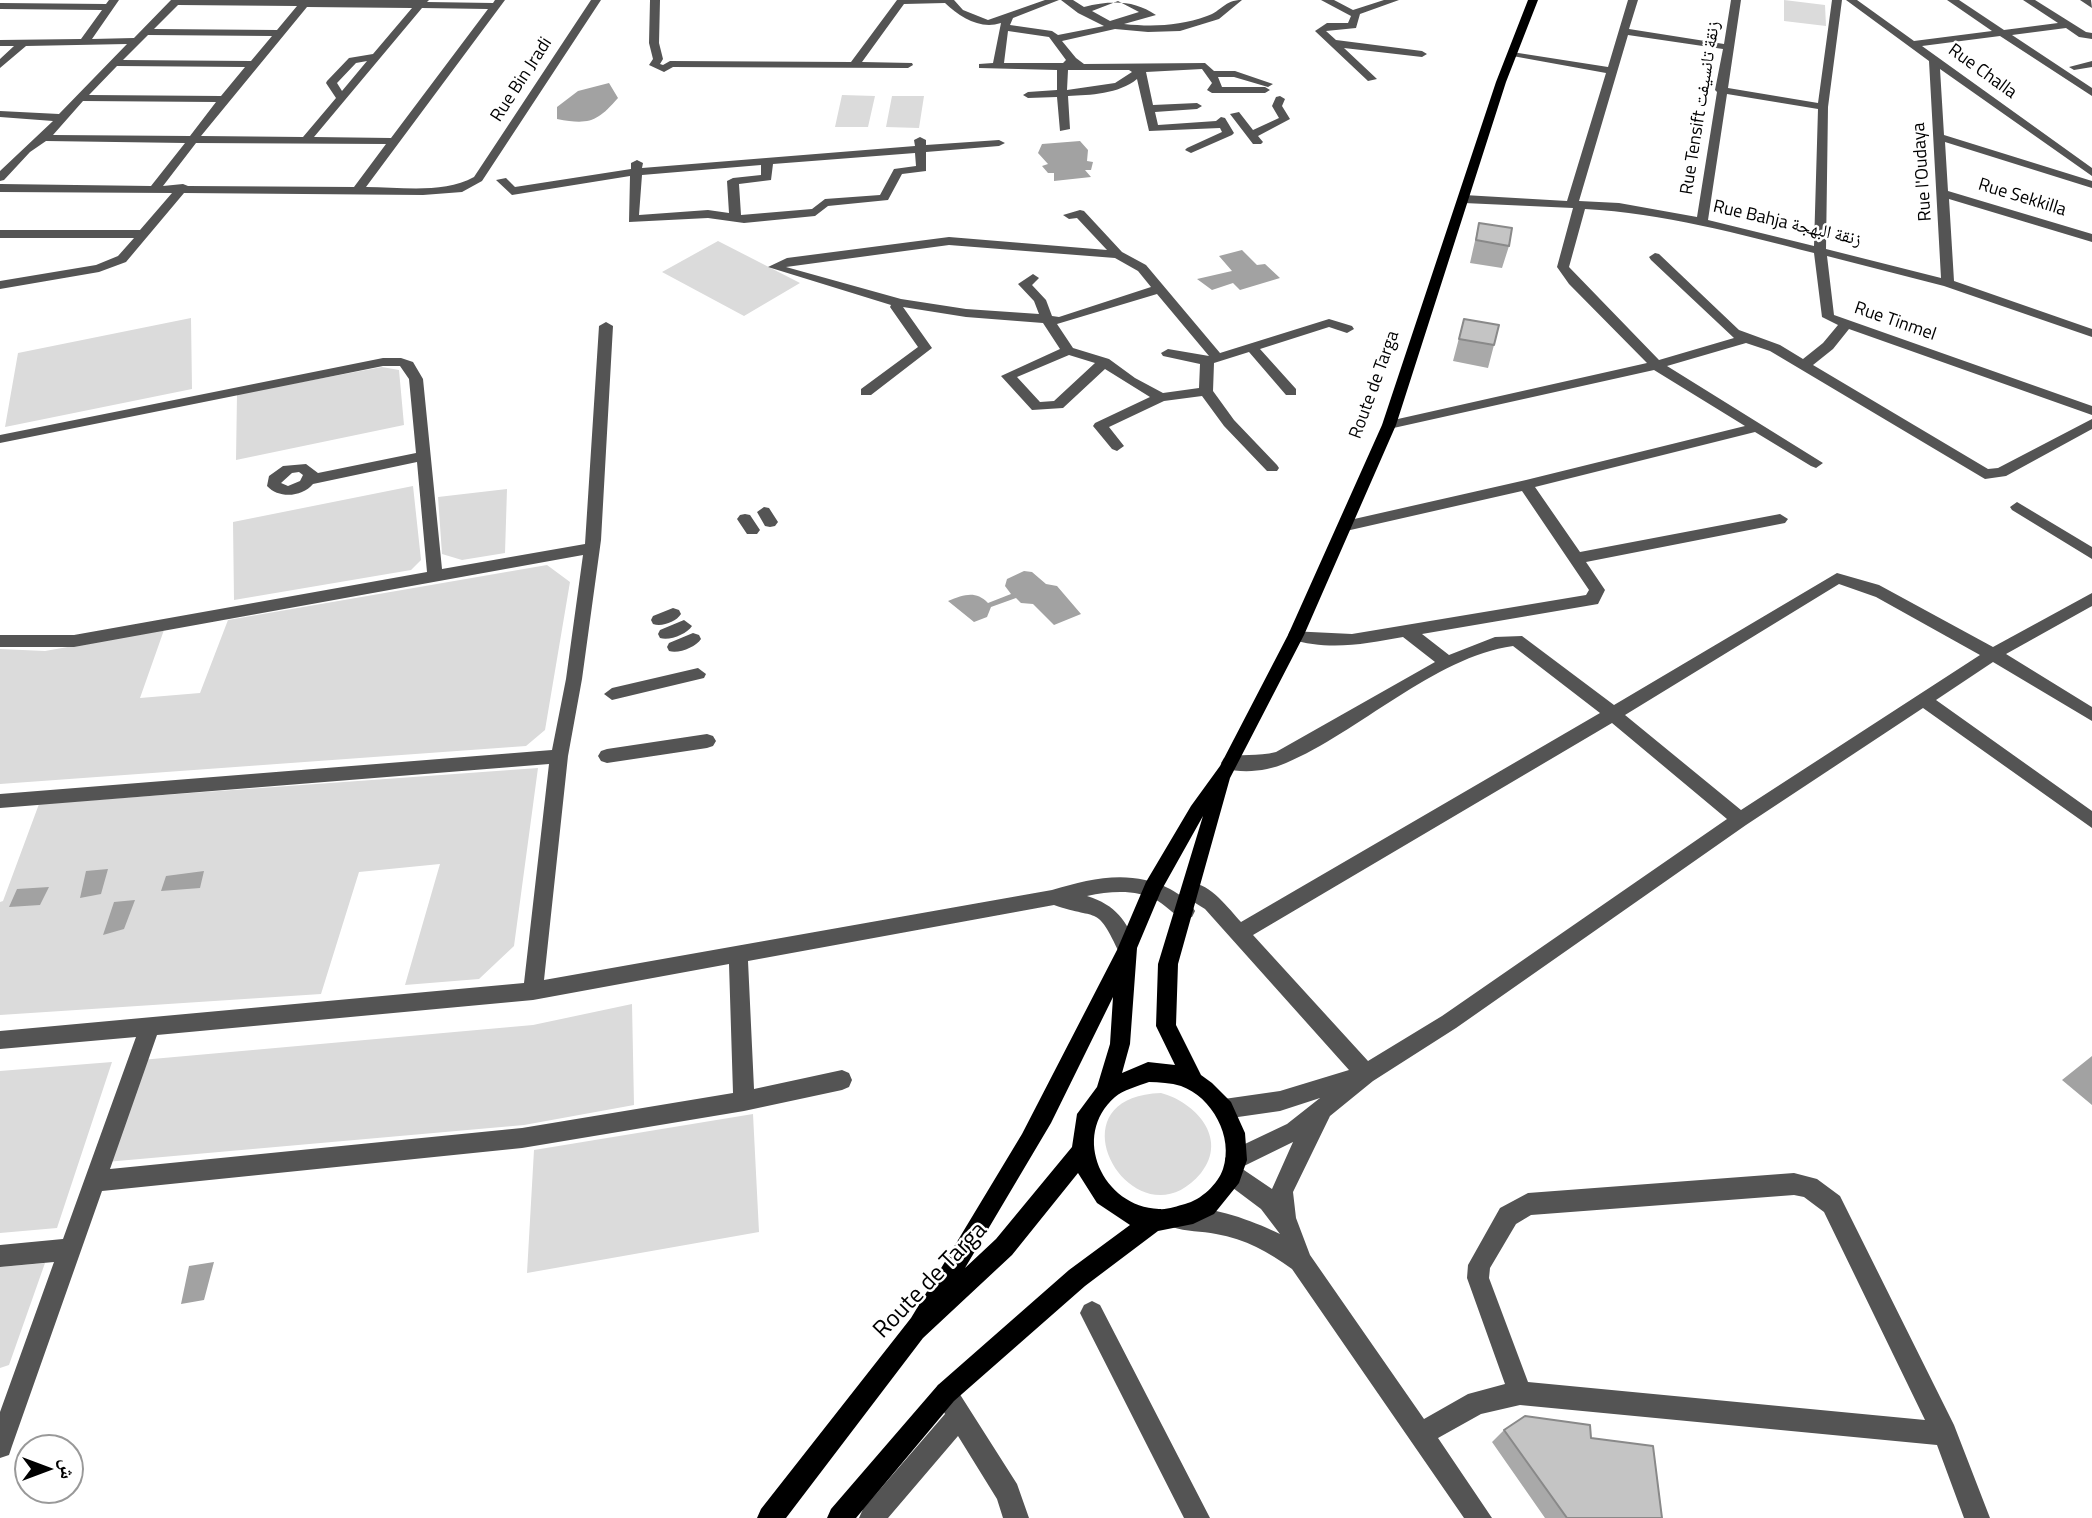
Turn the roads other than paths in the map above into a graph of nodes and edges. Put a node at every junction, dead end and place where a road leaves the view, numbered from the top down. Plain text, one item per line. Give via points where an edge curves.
1 (596, 0) edge
2 (655, 0) edge
3 (902, 0) edge
4 (946, 0) edge
5 (1054, 0) edge
6 (1066, 0) edge
7 (1114, 0) edge
8 (1122, 0) edge
9 (1237, 0) edge
10 (1326, 0) edge
11 (1394, 0) edge
12 (1533, 0) edge
13 (1633, 0) edge
14 (1736, 0) edge
15 (1837, 0) edge
16 (1851, 0) edge
17 (1952, 0) edge
18 (1972, 0) edge
19 (2028, 0) edge
20 (2085, 0) edge
21 (176, 1) edge
22 (239, 1) edge
23 (346, 2) edge
24 (112, 3) edge
25 (305, 3) junction
26 (422, 3) edge
27 (498, 3) edge
28 (2092, 5) edge
29 (1132, 6) junction
30 (2, 8) edge
31 (1081, 10) junction
32 (1147, 13) junction
33 (1353, 13) junction
34 (1094, 17) junction
35 (1006, 22) junction
36 (1109, 25) junction
37 (2069, 25) junction
38 (1180, 28) junction
39 (1624, 31) junction
40 (146, 32) junction
41 (2020, 32) junction
42 (281, 33) junction
43 (2003, 34) junction
44 (2092, 36) edge
45 (1056, 39) junction
46 (85, 41) junction
47 (137, 41) junction
48 (24, 42) junction
49 (1331, 42) junction
50 (0, 43) edge
51 (1913, 44) junction
52 (1727, 47) junction
53 (1422, 54) dead end
54 (1512, 55) junction
55 (377, 56) junction
56 (1934, 60) junction
57 (116, 63) junction
58 (255, 64) junction
59 (1074, 64) junction
60 (2092, 64) edge
61 (0, 65) edge
62 (854, 65) junction
63 (908, 65) dead end
64 (998, 65) junction
65 (983, 66) dead end
66 (2074, 67) junction
67 (1139, 70) junction
68 (1610, 71) junction
69 (1211, 74) junction
70 (1372, 79) dead end
71 (2092, 79) edge
72 (1720, 90) junction
73 (1063, 93) junction
74 (2092, 93) edge
75 (1028, 95) dead end
76 (80, 98) junction
77 (341, 98) junction
78 (224, 99) junction
79 (1280, 99) dead end
80 (1823, 107) junction
81 (1148, 109) junction
82 (0, 114) edge
83 (1234, 114) dead end
84 (62, 118) junction
85 (1199, 118) dead end
86 (1064, 129) dead end
87 (1939, 137) junction
88 (44, 138) junction
89 (192, 139) junction
90 (305, 141) junction
91 (392, 141) junction
92 (999, 143) dead end
93 (919, 144) junction
94 (1191, 150) dead end
95 (2092, 156) edge
96 (2073, 159) junction
97 (767, 162) junction
98 (636, 166) junction
99 (2092, 173) edge
100 (0, 178) edge
101 (502, 180) dead end
102 (733, 181) junction
103 (2092, 185) edge
104 (156, 187) junction
105 (183, 187) junction
106 (0, 188) edge
107 (358, 190) junction
108 (1942, 192) junction
109 (1464, 200) junction
110 (1576, 204) junction
111 (708, 214) junction
112 (1069, 215) dead end
113 (735, 217) junction
114 (1702, 222) junction
115 (0, 234) edge
116 (136, 234) junction
117 (2092, 238) edge
118 (1820, 249) junction
119 (1118, 255) junction
120 (1655, 257) dead end
121 (1033, 278) dead end
122 (1948, 283) junction
123 (0, 285) edge
124 (1158, 289) junction
125 (900, 303) junction
126 (1047, 319) junction
127 (1844, 325) junction
128 (606, 326) dead end
129 (1347, 329) dead end
130 (2092, 333) edge
131 (1746, 339) junction
132 (1251, 346) junction
133 (1068, 351) junction
134 (1168, 354) dead end
135 (1212, 359) junction
136 (1104, 362) junction
137 (1656, 365) junction
138 (1804, 365) junction
139 (1206, 391) junction
140 (866, 392) dead end
141 (1292, 392) dead end
142 (1161, 397) junction
143 (2092, 411) edge
144 (2092, 423) edge
145 (1389, 425) junction
146 (1757, 427) junction
147 (0, 439) edge
148 (1117, 446) dead end
149 (423, 452) junction
150 (1816, 463) dead end
151 (1272, 468) dead end
152 (309, 475) dead end
153 (1526, 485) junction
154 (2017, 507) dead end
155 (1780, 519) dead end
156 (1346, 526) junction
157 (592, 548) junction
158 (2092, 554) edge
159 (1578, 558) junction
160 (435, 577) junction
161 (2091, 600) edge
162 (1478, 620) junction
163 (1405, 630) junction
164 (1296, 635) junction
165 (1500, 640) junction
166 (0, 641) edge
167 (1993, 654) junction
168 (1447, 663) junction
169 (698, 674) dead end
170 (612, 694) dead end
171 (1923, 699) junction
172 (1613, 714) junction
173 (2092, 715) edge
174 (707, 741) dead end
175 (559, 756) junction
176 (607, 756) dead end
177 (1228, 767) junction
178 (0, 800) edge
179 (1740, 820) junction
180 (2092, 821) edge
181 (1153, 888) junction
182 (1191, 890) junction
183 (1052, 898) junction
184 (1185, 911) junction
185 (1239, 933) junction
186 (1127, 948) junction
187 (738, 955) junction
188 (533, 991) junction
189 (149, 1028) junction
190 (0, 1040) edge
191 (1366, 1074) junction
192 (842, 1080) dead end
193 (1193, 1082) junction
194 (1107, 1089) junction
195 (744, 1101) junction
196 (1224, 1109) junction
197 (1321, 1112) junction
198 (1082, 1151) junction
199 (1235, 1167) junction
200 (94, 1181) junction
201 (1285, 1217) junction
202 (1180, 1219) junction
203 (1155, 1220) junction
204 (71, 1249) junction
205 (0, 1255) edge
206 (1300, 1261) junction
207 (1092, 1313) dead end
208 (915, 1330) junction
209 (946, 1393) junction
210 (1520, 1393) junction
211 (960, 1415) junction
212 (1421, 1434) junction
213 (1945, 1434) junction
214 (1, 1442) edge
215 (770, 1518) edge
216 (840, 1518) edge
217 (872, 1518) edge
218 (1016, 1518) edge
219 (1197, 1518) edge
220 (1479, 1518) edge
221 (1977, 1518) edge

1 - 107 street, Rue Bin Jradi via 473,184 448,190
2 - 62 street via 658,59 654,65 664,69 670,64
3 - 4 street
3 - 62 street
4 - 35 street via 974,20
5 - 35 street
6 - 31 street
7 - 31 street
8 - 29 street
9 - 38 street via 1215,17
10 - 33 street
11 - 33 street
12 - 54 main road, Route de Targa
13 - 39 street
14 - 52 street, Rue Tensift زنقة تانسيفت
15 - 80 street, Rue Tinmel
16 - 51 street, Rue Challa
17 - 43 street
18 - 41 street
19 - 37 street
20 - 28 street
21 - 22 street
21 - 40 street
22 - 25 street
23 - 25 street
23 - 26 street
24 - 30 street
24 - 46 street
25 - 42 street
26 - 27 street
26 - 55 street
27 - 91 street
29 - 32 street
29 - 34 street
31 - 34 street
32 - 36 street
32 - 38 street
33 - 49 street via 1352,26 1327,26 1320,31
34 - 36 street
35 - 45 street
35 - 64 street
36 - 38 street
36 - 45 street
37 - 41 street
37 - 44 street
39 - 52 street
39 - 68 street
40 - 42 street
40 - 47 street
41 - 43 street
41 - 66 street
42 - 58 street
43 - 51 street
43 - 74 street
45 - 59 street
46 - 47 street
46 - 48 street
47 - 57 street
48 - 50 street
48 - 61 street
49 - 53 street
49 - 70 street
51 - 56 street, Rue Challa
52 - 72 street, Rue Tensift زنقة تانسيفت
54 - 68 street
54 - 109 main road, Route de Targa
55 - 77 street
55 - 77 street via 353,60 331,83
56 - 87 street, Rue l'Oudaya
56 - 96 street, Rue Challa
57 - 58 street
57 - 76 street
58 - 78 street
59 - 64 street
59 - 67 street
59 - 73 street via 1061,71
60 - 66 street
62 - 63 street
64 - 65 street
66 - 71 street
67 - 69 street via 1205,66
67 - 73 street via 1136,76 1099,90
67 - 81 street
68 - 110 street
69 - 69 street via 1217,83 1212,90 1269,87 1235,74
72 - 80 street
72 - 114 street, Rue Tensift زنقة تانسيفت
73 - 75 street
73 - 86 street
76 - 78 street
76 - 84 street
77 - 90 street
78 - 89 street
79 - 83 street via 1277,107 1285,119 1254,139
80 - 118 street, Rue Tinmel
81 - 85 street via 1197,104
81 - 94 street via 1153,130 1222,120 1228,133
82 - 84 street
84 - 88 street
87 - 103 street
87 - 108 street, Rue l'Oudaya
88 - 89 street
88 - 100 street
89 - 90 street
89 - 104 street
90 - 91 street
91 - 107 street
92 - 93 street
93 - 97 street
93 - 113 street via 922,169 898,171 884,198 825,203 815,212
95 - 96 street
96 - 99 street, Rue Challa
97 - 98 street
97 - 102 street via 767,178
98 - 101 street via 512,191
98 - 111 street via 633,219
102 - 111 street
102 - 113 street
104 - 105 street
104 - 106 street
105 - 107 street
105 - 116 street
108 - 117 street, Rue Sekkilla
108 - 122 street, Rue l'Oudaya
109 - 110 street, Rue Bahja زنقة البهجة
109 - 145 main road, Route de Targa
110 - 114 street, Rue Bahja زنقة البهجة via 1636,209
110 - 137 street via 1565,272
111 - 113 street
112 - 119 street via 1080,214
114 - 118 street, Rue Bahja زنقة البهجة
115 - 116 street
116 - 123 street via 105,266
118 - 122 street, Rue Bahja زنقة البهجة
118 - 127 street, Rue Tinmel via 1826,314
119 - 124 street via 1142,268
119 - 125 street via 949,241 774,267
120 - 131 street via 1734,333
121 - 126 street via 1024,284 1040,300
122 - 130 street, Rue Bahja زنقة البهجة
124 - 126 street via 1060,321
124 - 135 street
125 - 126 street
125 - 140 street via 896,307 925,348
126 - 133 street
127 - 138 street via 1828,346
127 - 143 street, Rue Tinmel
128 - 157 street
129 - 132 street via 1329,323
131 - 137 street
131 - 138 street via 1765,343
132 - 135 street
132 - 141 street
133 - 136 street
133 - 136 street via 1008,376 1037,407 1058,405
134 - 135 street
135 - 139 street
136 - 142 street
137 - 145 street
137 - 146 street
138 - 144 street via 1985,474 2001,472
139 - 142 street
139 - 151 street
142 - 148 street via 1100,426
145 - 156 main road, Route de Targa
146 - 150 street
146 - 153 street
147 - 149 street via 399,361 412,366 416,380
149 - 152 street
149 - 160 street
153 - 156 street
153 - 159 street
154 - 158 street
155 - 159 street
156 - 164 main road, Route de Targa
157 - 160 street
157 - 175 street
159 - 162 street via 1597,590 1592,600
160 - 166 street via 75,641
161 - 167 street
162 - 163 street
162 - 165 street
163 - 164 street via 1352,639
163 - 168 street
164 - 177 main road, Route de Targa
165 - 168 street
165 - 172 street via 1524,643
167 - 171 street
167 - 172 street via 1861,583 1838,578
167 - 173 street
168 - 177 street via 1281,758
169 - 170 street
171 - 179 street
171 - 180 street
172 - 179 street
172 - 185 street
174 - 176 street
175 - 178 street
175 - 188 street
177 - 181 main road, Route de Targa
177 - 182 main road, Route de Targa
179 - 191 street via 1449,1022
181 - 183 street via 1102,885
181 - 184 street
181 - 186 main road, Route de Targa
182 - 184 main road, Route de Targa
182 - 185 street via 1212,903
183 - 186 street via 1091,904 1112,915
183 - 187 street
184 - 193 main road, Route de Targa via 1168,964 1164,1012
185 - 191 street
186 - 194 main road, Route de Targa via 1119,1044
186 - 208 main road via 1015,1165
187 - 188 street
187 - 195 street
188 - 189 street
189 - 190 street
189 - 200 street
191 - 196 street via 1291,1098
191 - 197 street
192 - 195 street
193 - 194 main road via 1148,1072
193 - 196 main road
194 - 198 main road via 1086,1117
195 - 200 street via 522,1138
196 - 199 main road via 1235,1133
197 - 199 street
197 - 201 street via 1282,1192
198 - 203 main road via 1088,1174 1102,1194 1121,1210
198 - 208 main road, Route de Targa via 1004,1247
199 - 201 street
199 - 202 main road via 1212,1203
200 - 204 street
201 - 206 street
202 - 203 main road
202 - 206 street via 1223,1222 1253,1232
203 - 209 main road via 1068,1286
204 - 205 street
204 - 214 street
206 - 212 street
207 - 219 street
208 - 215 main road, Route de Targa
209 - 211 street
209 - 216 main road
210 - 212 street via 1477,1403
210 - 213 street
210 - 213 street via 1478,1278 1479,1265 1508,1216 1528,1204 1794,1184 1809,1187 1832,1204
211 - 217 street
211 - 218 street via 1008,1493
212 - 220 street
213 - 221 street

